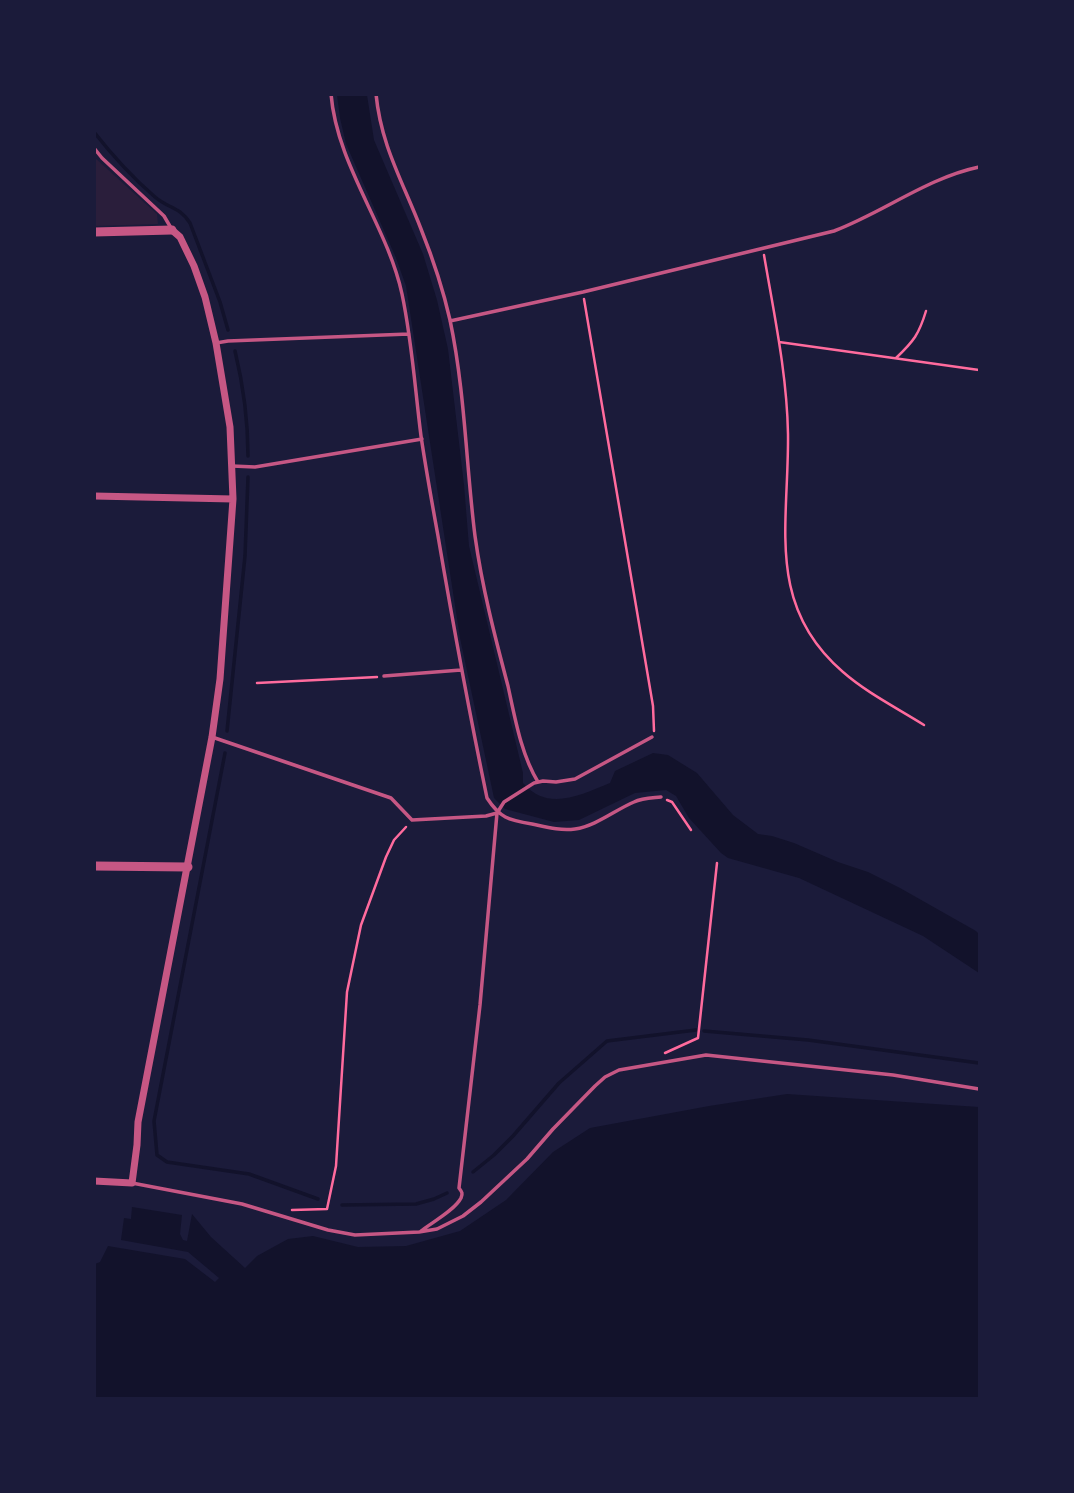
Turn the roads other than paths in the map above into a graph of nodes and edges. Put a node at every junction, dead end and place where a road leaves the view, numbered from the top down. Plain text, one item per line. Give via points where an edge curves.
1 (331, 94) edge
2 (376, 94) edge
3 (94, 148) edge
4 (979, 167) edge
5 (172, 230) junction
6 (94, 232) edge
7 (450, 321) junction
8 (409, 334) junction
9 (216, 343) junction
10 (422, 439) junction
11 (232, 466) junction
12 (94, 496) edge
13 (233, 499) junction
14 (461, 670) junction
15 (384, 676) road end
16 (212, 737) junction
17 (652, 737) road end
18 (538, 782) junction
19 (661, 797) road end
20 (497, 813) junction
21 (94, 866) edge
22 (188, 867) junction
23 (979, 1089) edge
24 (94, 1181) edge
25 (132, 1184) junction
26 (419, 1232) junction

1 - 8 lane via 338,136 397,275
2 - 7 lane via 387,148 435,266
3 - 5 lane via 164,216
4 - 7 lane via 947,175 834,231
5 - 6 street
5 - 9 street via 194,266
7 - 18 lane via 475,538 489,613 522,742
8 - 9 lane
8 - 10 lane
9 - 11 street
10 - 11 lane via 255,467
10 - 14 lane
11 - 13 street
12 - 13 street
13 - 16 street
14 - 15 lane
14 - 20 lane via 487,798
16 - 20 lane via 391,797 412,820
16 - 22 street
17 - 18 lane via 575,779
18 - 20 lane via 504,802
19 - 20 lane via 635,802 577,829 532,825
20 - 26 lane via 462,1193
21 - 22 street
22 - 25 street via 138,1122
23 - 26 lane via 706,1055 619,1070 595,1086 481,1202 437,1229
24 - 25 street
25 - 26 lane via 217,1198 318,1228 355,1234

